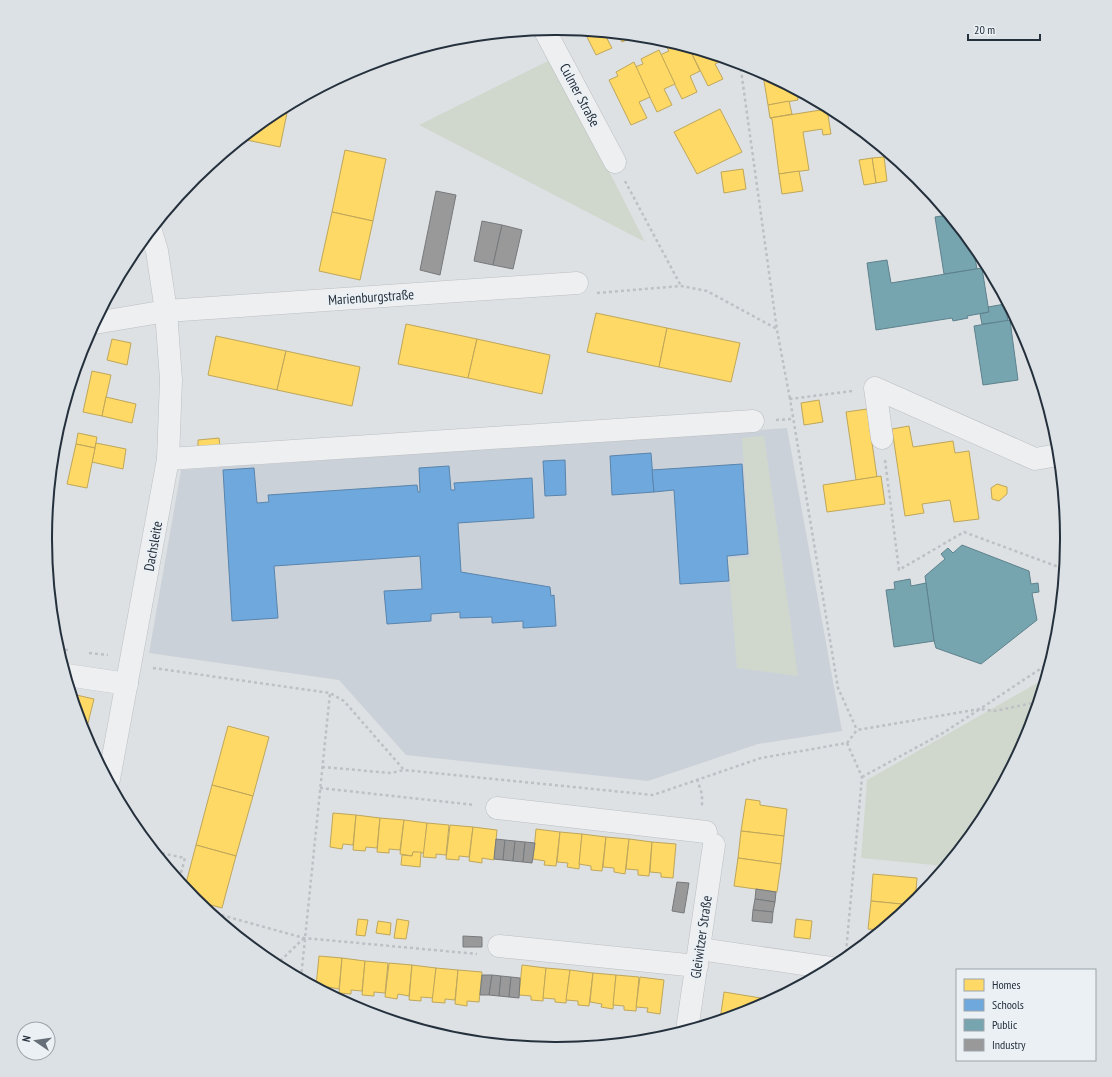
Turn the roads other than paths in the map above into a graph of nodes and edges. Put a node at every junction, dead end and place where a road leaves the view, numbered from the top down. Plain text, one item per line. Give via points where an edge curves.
1 (547, 35) edge
2 (615, 162) road end
3 (153, 238) edge
4 (577, 283) road end
5 (166, 311) junction
6 (102, 321) edge
7 (753, 421) dead end
8 (882, 438) road end
9 (1052, 456) edge
10 (168, 459) junction
11 (72, 677) edge
12 (127, 684) junction
13 (110, 772) edge
14 (498, 808) road end
15 (499, 946) road end
16 (698, 958) junction
17 (820, 967) edge
18 (688, 1024) edge

1 - 2 street, Culmer Straße
3 - 5 street, Dachsleite
4 - 5 street, Marienburgstraße
5 - 6 street
5 - 10 street, Dachsleite via 170,380
7 - 10 street
8 - 9 street via 875,388 1035,459
10 - 12 street, Dachsleite
11 - 12 street
12 - 13 street, Dachsleite
14 - 16 street, Gleiwitzer Straße via 710,838
15 - 16 street
16 - 17 street
16 - 18 street, Gleiwitzer Straße

